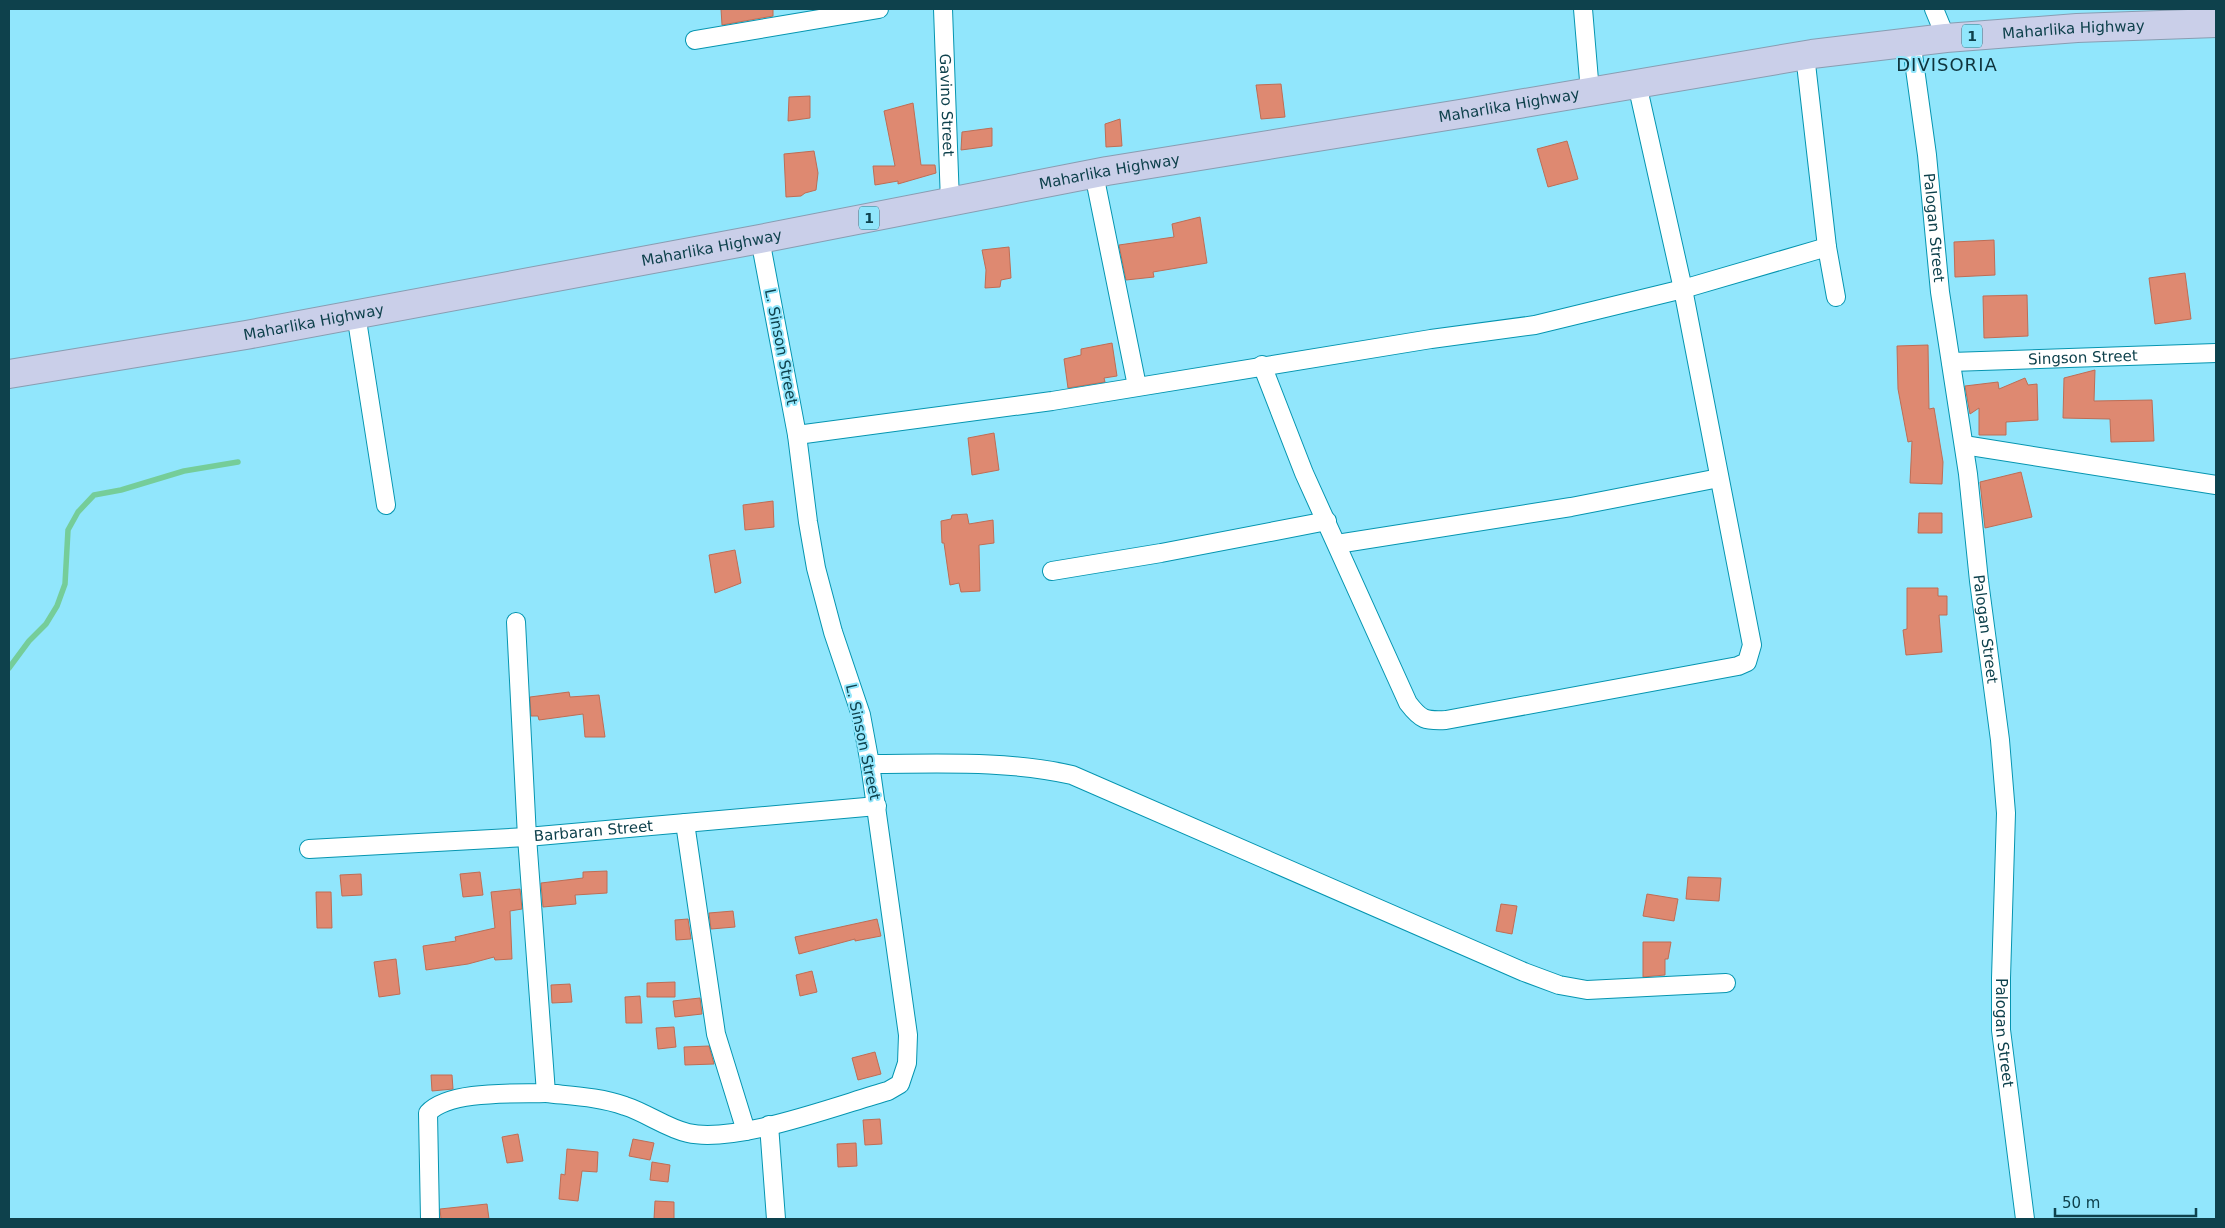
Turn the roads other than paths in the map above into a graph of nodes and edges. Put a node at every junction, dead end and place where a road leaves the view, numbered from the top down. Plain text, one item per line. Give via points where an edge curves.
1 (879, 9) edge
2 (943, 9) edge
3 (1583, 9) edge
4 (1934, 9) edge
5 (2216, 23) edge
6 (1946, 38) junction
7 (696, 40) dead end
8 (1911, 40) junction
9 (1805, 55) junction
10 (1637, 84) junction
11 (1590, 92) junction
12 (1094, 174) junction
13 (950, 202) junction
14 (760, 239) junction
15 (1827, 247) junction
16 (1683, 289) junction
17 (1836, 297) dead end
18 (356, 314) junction
19 (2216, 353) edge
20 (1951, 362) junction
21 (1262, 365) junction
22 (9, 374) edge
23 (1137, 386) junction
24 (797, 435) junction
25 (1964, 445) junction
26 (1719, 478) junction
27 (2216, 485) edge
28 (386, 505) dead end
29 (1327, 521) junction
30 (1337, 544) junction
31 (1052, 571) dead end
32 (516, 622) dead end
33 (870, 764) junction
34 (877, 806) junction
35 (685, 823) junction
36 (527, 837) junction
37 (309, 849) dead end
38 (1726, 984) dead end
39 (546, 1093) junction
40 (769, 1125) junction
41 (746, 1131) junction
42 (430, 1219) edge
43 (776, 1219) edge
44 (2024, 1219) edge

1 - 7 street
2 - 13 street, Gavino Street
3 - 11 street
4 - 6 street
5 - 6 highway, Maharlika Highway / 1 via 2077,28
6 - 8 highway, Maharlika Highway / 1
8 - 9 highway, Maharlika Highway / 1
8 - 20 street, Palogan Street
9 - 10 highway, Maharlika Highway / 1
9 - 15 street
10 - 11 highway, Maharlika Highway / 1
10 - 16 street
11 - 12 highway, Maharlika Highway / 1
12 - 13 highway, Maharlika Highway / 1
12 - 23 street
13 - 14 highway, Maharlika Highway / 1
14 - 18 highway, Maharlika Highway / 1
14 - 24 street, L. Sinson Street
15 - 16 street
15 - 17 street
16 - 21 street via 1535,326
16 - 26 street
18 - 22 highway, Maharlika Highway / 1
18 - 28 street
19 - 20 street, Singson Street
20 - 25 street, Palogan Street
21 - 23 street
21 - 29 street via 1304,473
23 - 24 street via 1052,401
24 - 33 street, L. Sinson Street via 816,568 832,632 861,715
25 - 27 street
25 - 44 street, Palogan Street via 2006,813 2001,1030
26 - 30 street via 1571,507
26 - 30 street via 1752,645 1747,662 1446,720 1429,721 1419,717 1408,703
29 - 30 street
29 - 31 street
32 - 36 street
33 - 34 street, L. Sinson Street
33 - 38 street via 997,764 1042,768 1072,775 1524,972 1567,987 1615,989
34 - 35 street, Barbaran Street
34 - 40 street, L. Sinson Street via 908,1035 907,1063 900,1084 888,1091
35 - 36 street, Barbaran Street
35 - 41 street via 716,1034
36 - 37 street, Barbaran Street
36 - 39 street
39 - 41 street via 626,1106 688,1133 709,1135
39 - 42 street via 482,1096 435,1105 428,1113 427,1126
40 - 41 street
40 - 43 street

